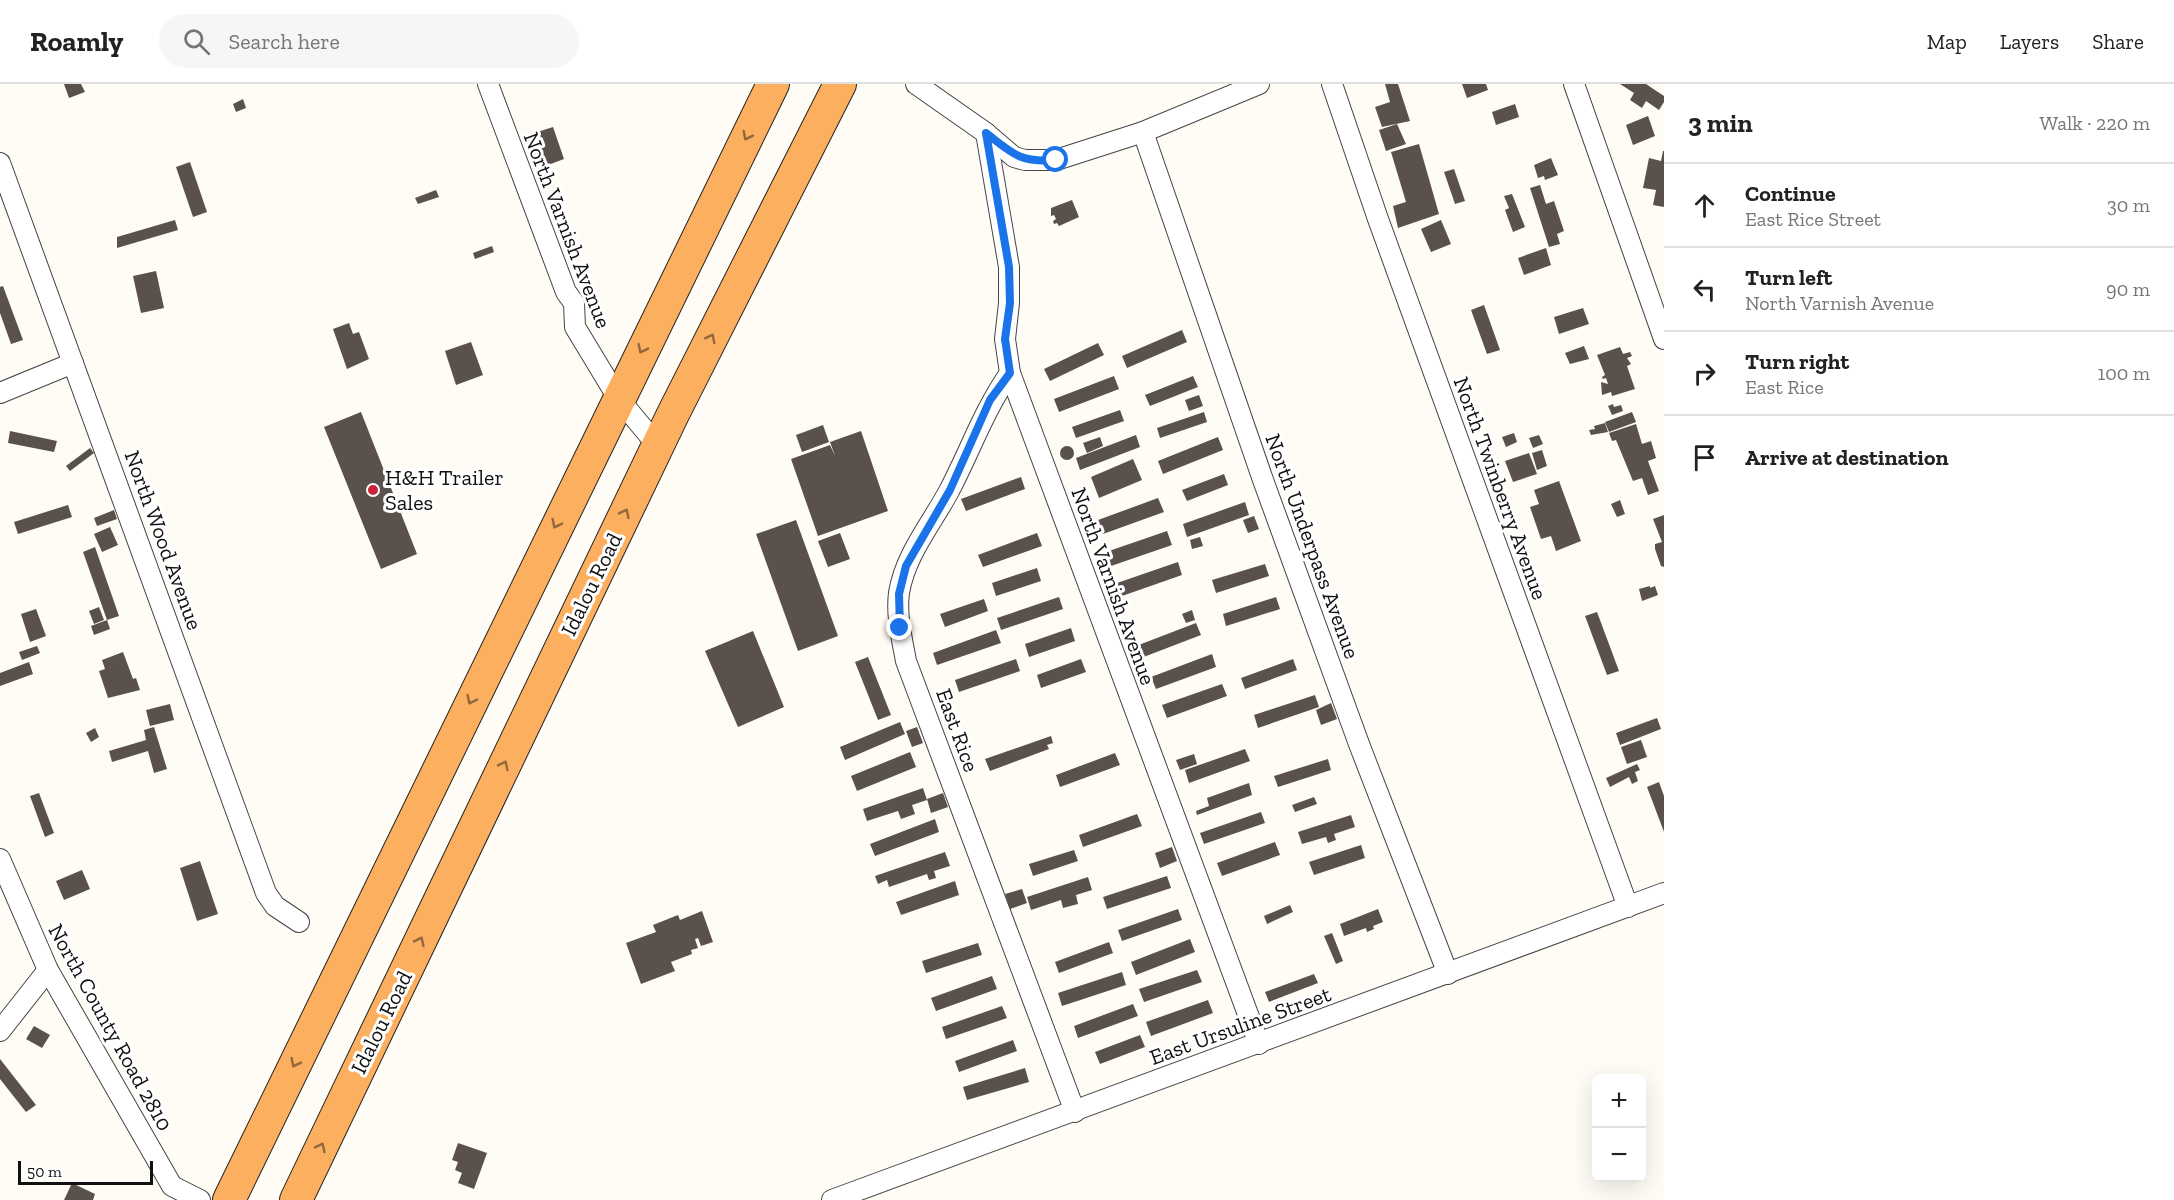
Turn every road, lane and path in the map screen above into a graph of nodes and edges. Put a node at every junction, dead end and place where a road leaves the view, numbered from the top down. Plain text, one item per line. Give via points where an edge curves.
1 (488, 84) edge
2 (772, 84) edge
3 (840, 84) edge
4 (916, 84) edge
5 (1259, 84) edge
6 (1332, 84) edge
7 (1574, 84) edge
8 (1143, 132) junction
9 (986, 133) junction
10 (0, 163) edge
11 (1664, 339) edge
12 (73, 363) junction
13 (1010, 373) junction
14 (0, 393) edge
15 (618, 398) junction
16 (658, 446) junction
17 (0, 860) edge
18 (1664, 892) edge
19 (1628, 907) junction
20 (299, 922) dead end
21 (48, 970) junction
22 (1448, 974) junction
23 (0, 1031) edge
24 (1259, 1044) junction
25 (1075, 1112) junction
26 (168, 1193) edge
27 (200, 1200) edge
28 (229, 1200) edge
29 (296, 1200) edge
30 (832, 1200) edge

1 - 15 street, North Varnish Avenue via 566,292 574,303 574,327
2 -> 15 highway
16 -> 3 highway, Idalou Road
4 - 9 street
5 - 8 street
6 - 19 street, North Twinberry Avenue
7 - 11 street
8 - 9 street via 1042,161 1014,156
8 - 22 street, North Underpass Avenue via 1263,480
9 - 13 street, North Varnish Avenue via 1009,267 1005,339
10 - 12 street, North Wood Avenue
12 - 14 street
12 - 20 street, North Wood Avenue via 266,893 275,906
13 - 24 street, North Varnish Avenue
13 - 25 street, East Rice via 990,400 950,490 906,566 899,594 900,628 906,661
15 - 16 street, North Varnish Avenue
15 -> 28 highway
29 -> 16 highway, Idalou Road
17 - 21 street, North County Road 2810
18 - 19 street, East Ursuline Street
19 - 22 street, East Ursuline Street
21 - 23 street
21 - 26 street, North County Road 2810
22 - 24 street, East Ursuline Street
24 - 25 street, East Ursuline Street
25 - 30 street, East Ursuline Street
26 - 27 street, North County Road 2810

